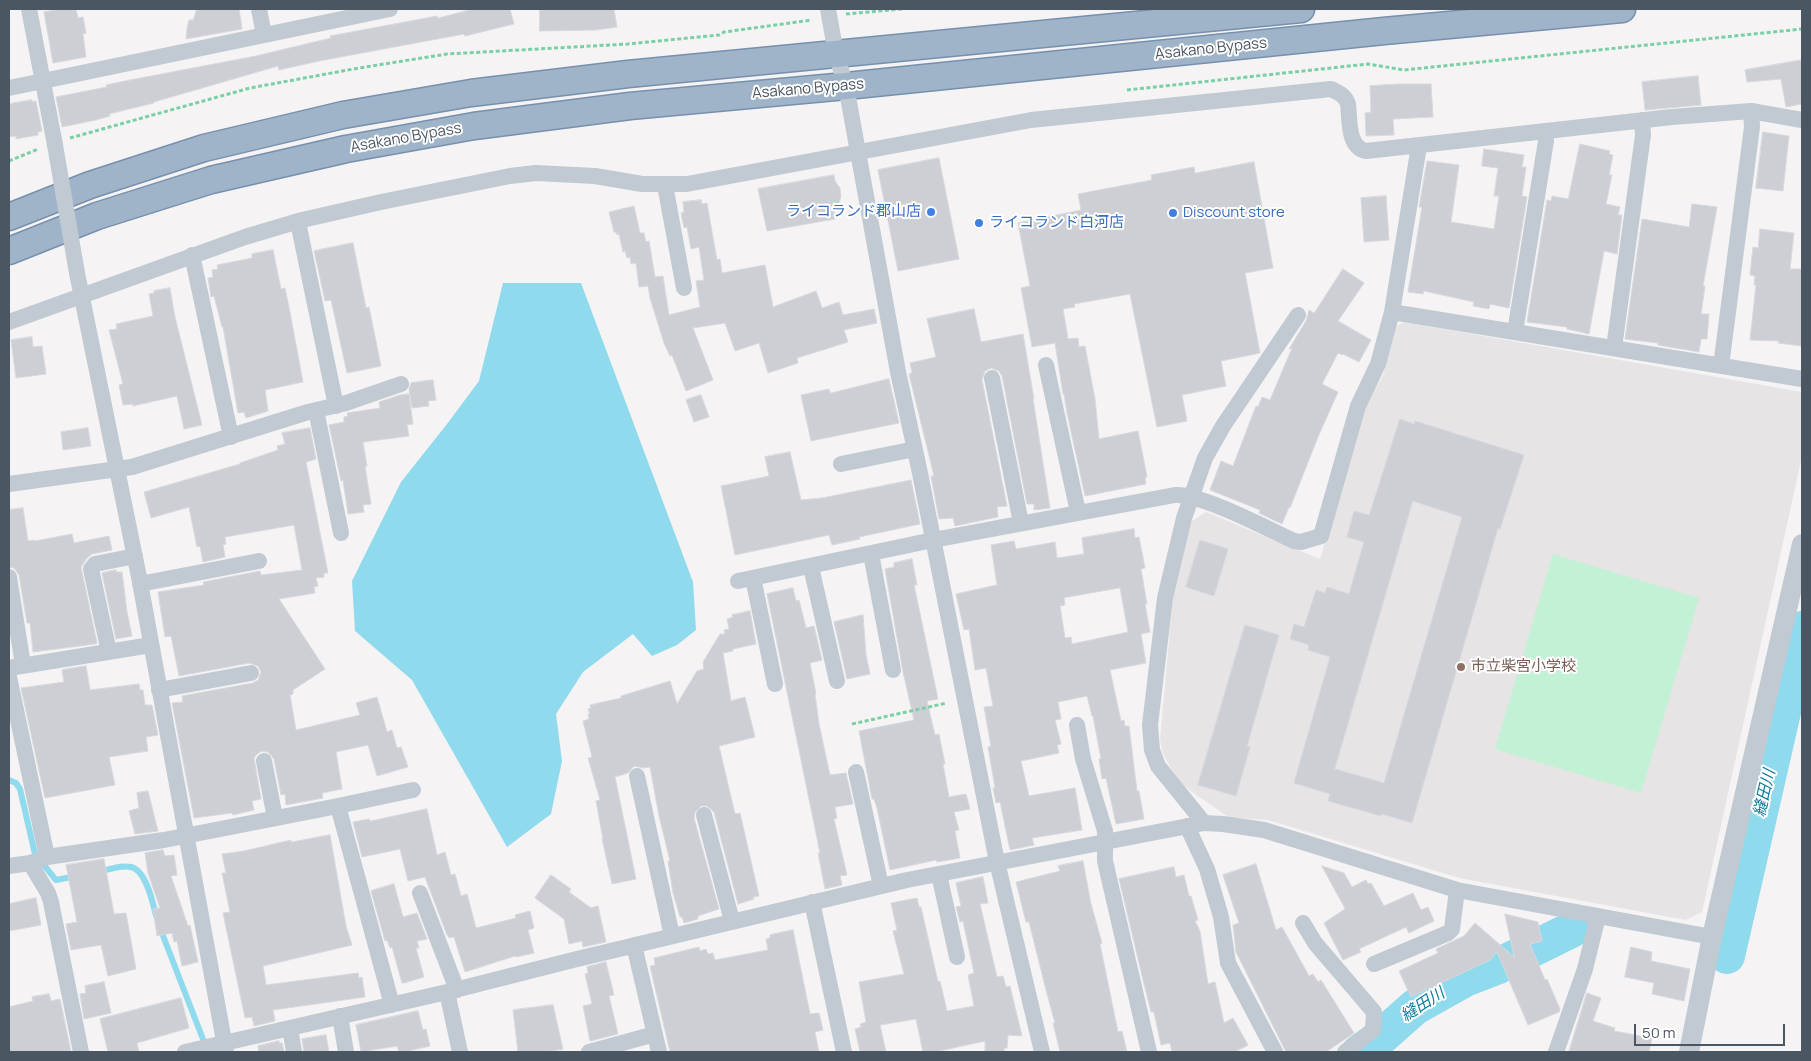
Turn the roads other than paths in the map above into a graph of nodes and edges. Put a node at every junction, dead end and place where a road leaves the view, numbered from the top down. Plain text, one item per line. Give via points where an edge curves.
1 (29, 9) edge
2 (259, 9) edge
3 (390, 9) edge
4 (828, 9) edge
5 (1301, 9) edge
6 (1622, 9) edge
7 (264, 35) junction
8 (836, 54) junction
9 (44, 81) junction
10 (846, 86) junction
11 (9, 88) edge
12 (1751, 112) junction
13 (1642, 120) junction
14 (1802, 120) edge
15 (1545, 131) junction
16 (1419, 146) junction
17 (858, 151) junction
18 (665, 184) junction
19 (9, 218) edge
20 (298, 222) junction
21 (9, 250) edge
22 (192, 255) junction
23 (684, 288) dead end
24 (82, 296) junction
25 (1392, 312) junction
26 (1298, 314) dead end
27 (9, 322) edge
28 (1515, 332) junction
29 (1614, 348) junction
30 (1046, 365) dead end
31 (1721, 366) junction
32 (992, 378) dead end
33 (1802, 379) edge
34 (401, 384) dead end
35 (336, 406) junction
36 (316, 410) junction
37 (231, 436) junction
38 (915, 449) junction
39 (841, 464) dead end
40 (118, 470) junction
41 (9, 484) edge
42 (1191, 497) junction
43 (1078, 512) junction
44 (1021, 523) junction
45 (341, 533) dead end
46 (933, 540) junction
47 (1802, 544) edge
48 (871, 554) junction
49 (135, 556) junction
50 (259, 561) dead end
51 (811, 567) junction
52 (9, 577) edge
53 (140, 584) junction
54 (151, 645) junction
55 (109, 652) junction
56 (16, 666) edge
57 (893, 670) dead end
58 (251, 673) dead end
59 (9, 677) edge
60 (837, 681) dead end
61 (775, 684) dead end
62 (159, 690) junction
63 (1077, 725) dead end
64 (264, 761) dead end
65 (856, 772) dead end
66 (637, 776) dead end
67 (412, 790) dead end
68 (338, 806) junction
69 (704, 815) dead end
70 (275, 818) junction
71 (1204, 824) junction
72 (1187, 826) junction
73 (186, 835) junction
74 (1106, 841) junction
75 (47, 857) junction
76 (997, 862) junction
77 (30, 863) junction
78 (9, 866) edge
79 (939, 874) junction
80 (881, 886) junction
81 (1457, 890) junction
82 (420, 893) dead end
83 (812, 902) junction
84 (1598, 916) junction
85 (732, 921) junction
86 (1303, 923) dead end
87 (672, 936) junction
88 (1712, 937) junction
89 (634, 945) junction
90 (957, 957) dead end
91 (1374, 964) dead end
92 (452, 991) junction
93 (392, 1005) junction
94 (340, 1016) junction
95 (290, 1028) junction
96 (655, 1034) junction
97 (225, 1048) edge
98 (81, 1052) edge
99 (186, 1052) edge
100 (294, 1052) edge
101 (346, 1052) edge
102 (460, 1052) edge
103 (589, 1052) edge
104 (659, 1052) edge
105 (844, 1052) edge
106 (1042, 1052) edge
107 (1149, 1052) edge
108 (1275, 1052) edge
109 (1345, 1052) edge
110 (1556, 1052) edge
111 (1689, 1052) edge

1 - 9 street
2 - 7 street
3 - 7 street
4 - 8 street
5 - 8 highway, Asakano Bypass
6 - 10 highway, Asakano Bypass
7 - 9 street
8 - 10 street
8 - 19 highway, Asakano Bypass via 628,74 491,91 343,115 204,148 90,185
9 - 11 street
9 - 24 street, bridge
10 - 17 street
10 - 21 highway, Asakano Bypass via 630,106 474,126 346,149 212,180 97,216
12 - 13 street
12 - 14 street
12 - 31 street via 1752,127
13 - 15 street
13 - 29 street via 1643,134
15 - 16 street
15 - 28 street
16 - 17 street via 1362,150 1352,140 1346,99 1331,89 1031,120
16 - 25 street
17 - 18 street via 687,184
17 - 38 street
18 - 20 street via 536,173 381,202
18 - 23 street
20 - 22 street
20 - 35 street
22 - 24 street
22 - 37 street
24 - 27 street
24 - 40 street
25 - 28 street
25 - 42 street via 1378,364 1358,406 1321,536 1294,541
26 - 42 street via 1215,440
28 - 29 street
29 - 31 street
30 - 43 street
31 - 33 street
32 - 44 street
34 - 35 street
35 - 36 street
36 - 37 street
36 - 45 street
37 - 40 street
38 - 39 street
38 - 46 street
40 - 41 street
40 - 49 street
42 - 43 street via 1166,495
42 - 71 street via 1165,598 1150,724 1152,750 1158,766
43 - 44 street
44 - 46 street
46 - 48 street
46 - 76 street
47 - 88 street
48 - 51 street
48 - 57 street
49 - 53 street
49 - 55 street via 95,564 91,569
50 - 53 street
51 - 60 street
51 - 61 street via 745,579
52 - 56 street
53 - 54 street
54 - 55 street
54 - 62 street
55 - 56 street
58 - 62 street
59 - 75 street
62 - 73 street
63 - 74 street
64 - 70 street
65 - 80 street
66 - 87 street
67 - 68 street
68 - 70 street
68 - 93 street
69 - 85 street
70 - 73 street
71 - 72 street
71 - 81 street via 1264,830
72 - 74 street
72 - 108 street via 1207,869 1221,917 1228,963
73 - 75 street
73 - 97 street
74 - 76 street
74 - 107 street via 1105,861
75 - 77 street
76 - 79 street
76 - 106 street
77 - 78 street
77 - 98 street via 51,902
79 - 80 street
79 - 90 street
80 - 83 street
81 - 84 street
81 - 91 street via 1452,929 1448,933
82 - 92 street
83 - 85 street
83 - 105 street
84 - 88 street
84 - 110 street via 1585,968
85 - 87 street
86 - 109 street via 1315,943 1374,1012 1373,1030
87 - 89 street
88 - 111 street
89 - 92 street
89 - 96 street
92 - 93 street
92 - 102 street
93 - 94 street
94 - 95 street
94 - 101 street
95 - 97 street
95 - 100 street
96 - 103 street
96 - 104 street
97 - 99 street

